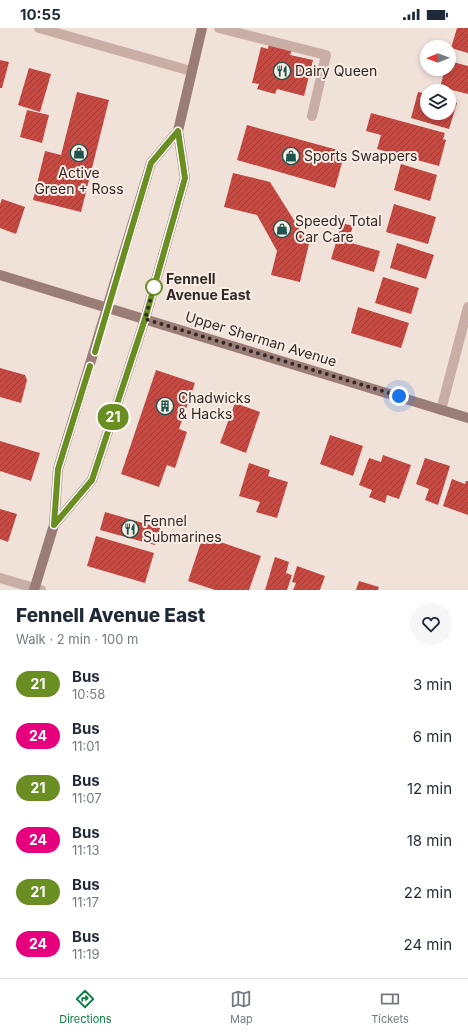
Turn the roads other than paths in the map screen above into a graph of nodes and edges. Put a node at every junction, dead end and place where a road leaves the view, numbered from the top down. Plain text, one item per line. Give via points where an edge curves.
1 (39, 28) edge
2 (202, 28) edge
3 (220, 28) edge
4 (191, 71) junction
5 (312, 116) dead end
6 (178, 131) junction
7 (0, 274) edge
8 (108, 307) junction
9 (468, 307) edge
10 (145, 319) junction
11 (442, 410) junction
12 (468, 418) edge
13 (54, 525) junction
14 (0, 578) edge
15 (37, 589) edge

1 - 4 street
2 - 4 main road
3 - 5 street via 326,55
4 - 6 main road
6 - 8 main road via 151,163
6 - 10 main road via 185,178
7 - 8 main road, Upper Sherman Avenue
8 - 10 main road, Upper Sherman Avenue
8 - 13 main road via 58,469
9 - 11 street
10 - 11 main road, Upper Sherman Avenue
10 - 13 main road via 92,480
11 - 12 main road, Upper Sherman Avenue
13 - 15 main road
14 - 15 street

